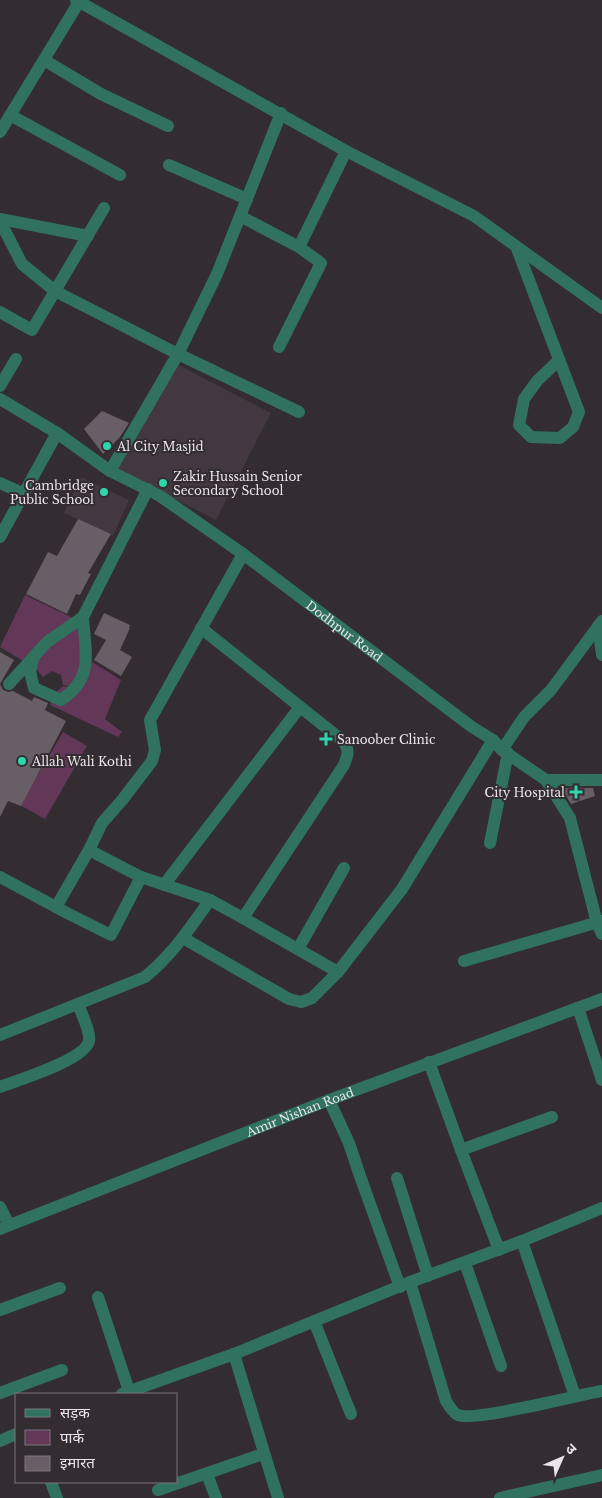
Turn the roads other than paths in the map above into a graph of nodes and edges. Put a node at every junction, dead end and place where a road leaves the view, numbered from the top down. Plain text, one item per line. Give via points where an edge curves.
1 (78, 1) edge
2 (44, 60) junction
3 (281, 114) junction
4 (10, 115) junction
5 (168, 126) dead end
6 (0, 132) edge
7 (346, 151) junction
8 (169, 165) dead end
9 (120, 175) dead end
10 (247, 199) junction
11 (104, 208) dead end
12 (240, 216) junction
13 (0, 220) edge
14 (88, 236) junction
15 (516, 246) junction
16 (300, 247) junction
17 (55, 291) junction
18 (602, 308) edge
19 (0, 312) edge
20 (279, 347) dead end
21 (178, 354) junction
22 (16, 359) dead end
23 (559, 360) junction
24 (0, 386) edge
25 (0, 399) edge
26 (300, 412) dead end
27 (57, 433) junction
28 (110, 470) junction
29 (0, 483) edge
30 (148, 489) junction
31 (24, 494) junction
32 (0, 537) edge
33 (243, 554) junction
34 (83, 617) junction
35 (600, 624) edge
36 (201, 628) junction
37 (602, 655) edge
38 (33, 657) junction
39 (9, 684) dead end
40 (300, 708) junction
41 (493, 740) junction
42 (505, 751) junction
43 (546, 780) junction
44 (602, 780) edge
45 (490, 844) dead end
46 (89, 850) junction
47 (344, 868) dead end
48 (0, 877) edge
49 (141, 877) junction
50 (164, 885) junction
51 (210, 900) junction
52 (56, 907) junction
53 (243, 918) junction
54 (600, 926) edge
55 (183, 938) junction
56 (298, 949) junction
57 (464, 961) dead end
58 (338, 972) junction
59 (602, 998) edge
60 (78, 1004) junction
61 (578, 1008) junction
62 (0, 1035) edge
63 (429, 1062) junction
64 (602, 1080) edge
65 (0, 1087) edge
66 (329, 1100) junction
67 (552, 1117) dead end
68 (462, 1150) junction
69 (397, 1178) dead end
70 (0, 1207) edge
71 (602, 1208) edge
72 (5, 1227) edge
73 (522, 1241) junction
74 (499, 1250) junction
75 (465, 1263) junction
76 (428, 1276) junction
77 (405, 1285) junction
78 (60, 1288) dead end
79 (98, 1297) dead end
80 (0, 1310) edge
81 (314, 1321) junction
82 (234, 1354) junction
83 (501, 1366) dead end
84 (62, 1370) dead end
85 (602, 1391) edge
86 (0, 1393) edge
87 (127, 1393) edge
88 (575, 1396) junction
89 (351, 1414) dead end
90 (15, 1434) edge
91 (0, 1440) edge
92 (263, 1454) junction
93 (206, 1474) junction
94 (602, 1475) edge
95 (50, 1483) edge
96 (158, 1490) edge
97 (57, 1498) edge
98 (216, 1498) edge
99 (278, 1498) edge
100 (500, 1498) edge

1 - 2 street
1 - 3 street
2 - 4 street
2 - 5 street via 102,94
3 - 7 street
3 - 10 street
4 - 6 street
4 - 9 street
7 - 15 street via 474,216
7 - 16 street
8 - 10 street
10 - 12 street
11 - 14 street
12 - 16 street
12 - 21 street via 218,274
13 - 14 street
13 - 17 street via 22,264
14 - 17 street
15 - 18 street
15 - 23 street
16 - 20 street via 321,263
17 - 19 street via 32,330
17 - 21 street
21 - 26 street
21 - 28 street
22 - 24 street
23 - 23 street via 579,412 573,427 560,438 531,437 519,425 524,399
25 - 27 street, Dodhpur Road
27 - 28 street, Dodhpur Road
27 - 31 street
28 - 30 street, Dodhpur Road
29 - 31 street
30 - 33 street, Dodhpur Road
30 - 34 street
31 - 32 street
33 - 36 street
33 - 41 street, Dodhpur Road
34 - 38 street via 46,642
34 - 38 street via 86,665 79,684 68,695 61,700 34,688 30,672
35 - 37 street
35 - 42 street via 551,690 524,717
36 - 40 street
36 - 46 street via 150,720 155,750 152,760 102,823
38 - 39 street
40 - 50 street
40 - 53 street via 343,741 348,754 344,765
41 - 42 street, Dodhpur Road
41 - 58 street via 402,889
42 - 43 street, Dodhpur Road
42 - 45 street
43 - 44 street
43 - 54 street, Dodhpur Road via 570,818
46 - 49 street
46 - 52 street
47 - 56 street
48 - 52 street
49 - 50 street
49 - 52 street via 111,935
50 - 51 street
51 - 53 street
51 - 55 street
53 - 56 street
54 - 57 street
55 - 58 street via 289,1000 301,1002 312,998
55 - 60 street via 145,977
56 - 58 street
59 - 61 street, Amir Nishan Road
60 - 62 street
60 - 65 street via 89,1034 89,1042 82,1052 71,1060
61 - 63 street, Amir Nishan Road
61 - 64 street
63 - 66 street, Amir Nishan Road
63 - 68 street
66 - 72 street, Amir Nishan Road
66 - 77 street
67 - 68 street
68 - 74 street
69 - 76 street
70 - 72 street
71 - 73 street
73 - 74 street
73 - 88 street
74 - 75 street
75 - 76 street
75 - 83 street
76 - 77 street
77 - 81 street
77 - 88 street via 446,1401 457,1415 490,1414
78 - 80 street
79 - 87 street
81 - 82 street
81 - 89 street
82 - 87 street
82 - 92 street
84 - 86 street
85 - 88 street
90 - 91 street
92 - 93 street
92 - 99 street
93 - 96 street
93 - 98 street
94 - 100 street
95 - 97 street

